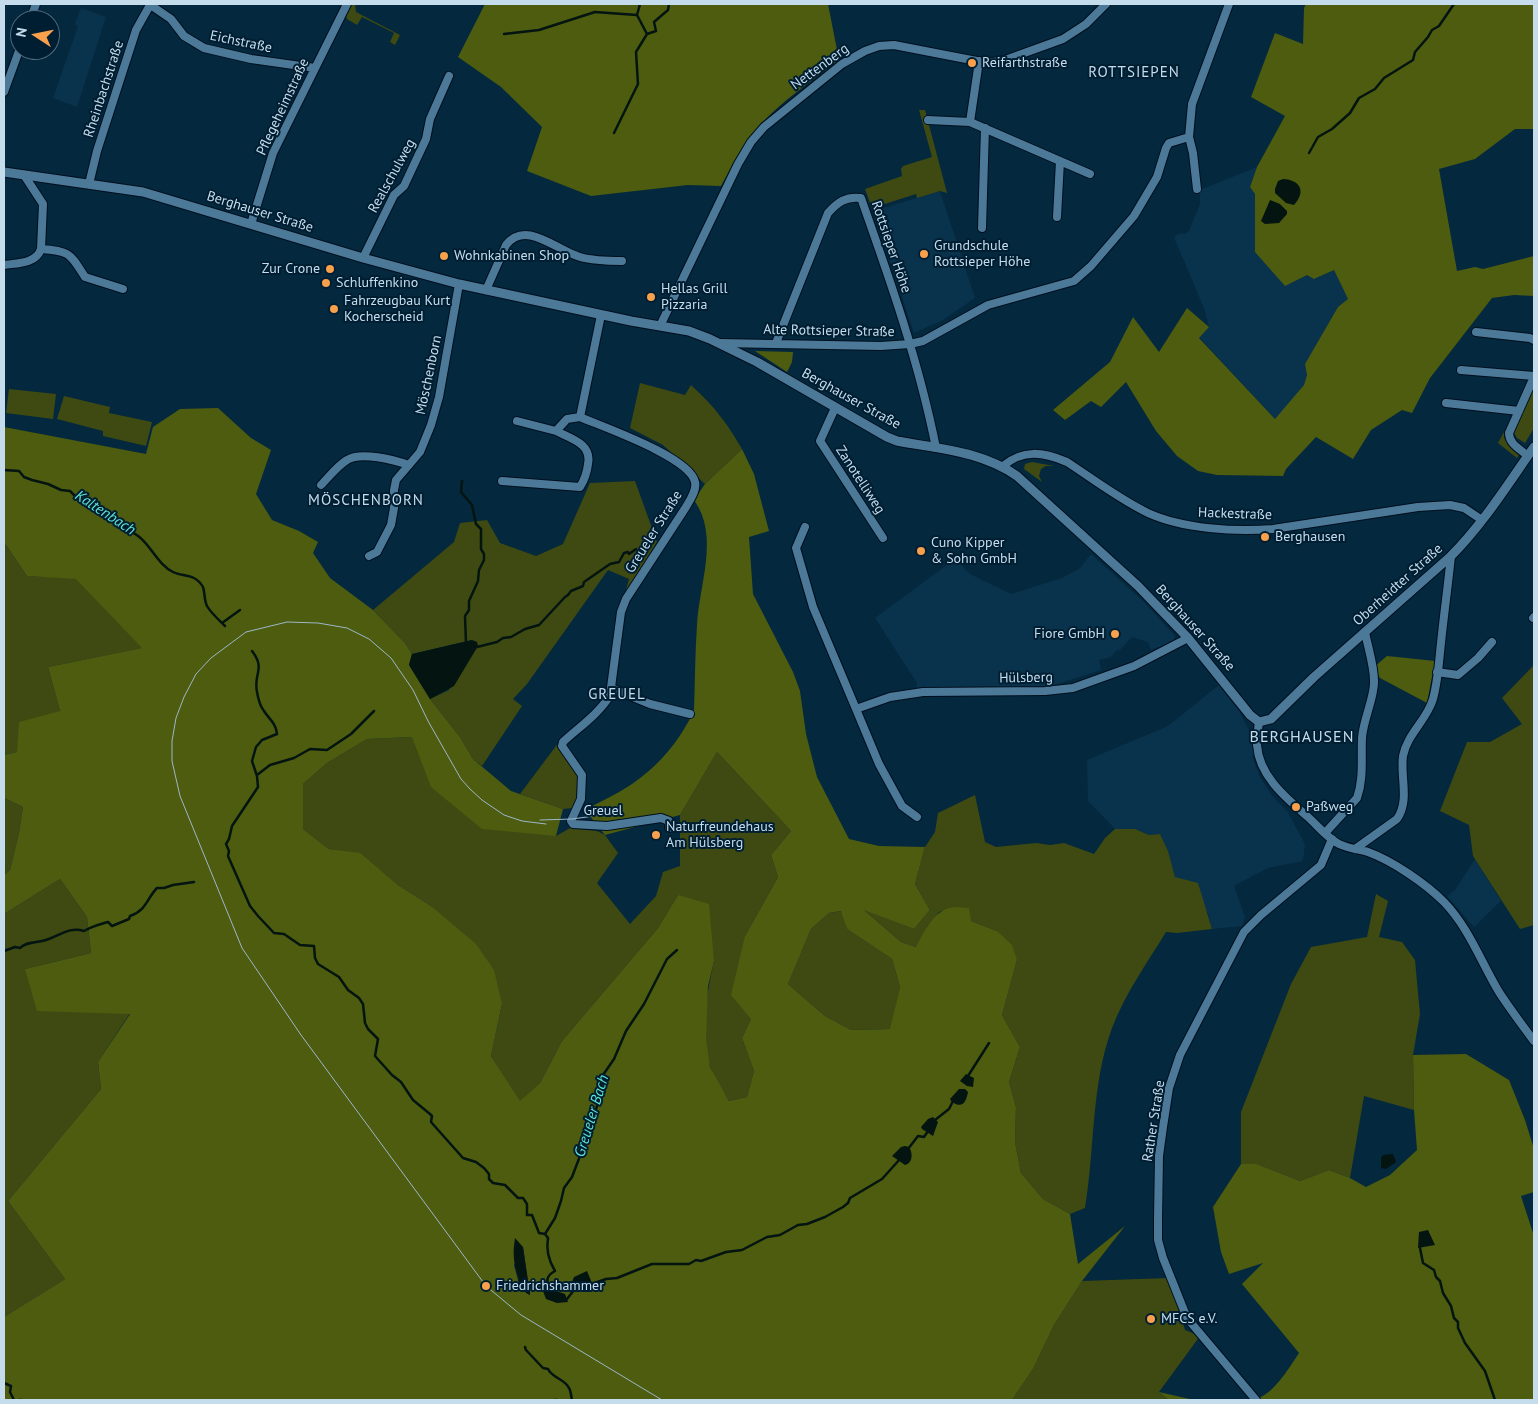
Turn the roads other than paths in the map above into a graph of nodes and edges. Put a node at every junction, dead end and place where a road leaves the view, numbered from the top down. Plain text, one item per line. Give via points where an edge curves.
1 (150, 4) edge
2 (347, 4) edge
3 (1106, 4) edge
4 (1229, 4) edge
5 (16, 60) edge
6 (979, 61) junction
7 (315, 68) junction
8 (449, 76) dead end
9 (4, 92) edge
10 (928, 120) dead end
11 (970, 122) junction
12 (985, 128) junction
13 (1189, 136) junction
14 (1060, 161) junction
15 (4, 172) edge
16 (1090, 174) dead end
17 (24, 175) junction
18 (90, 184) junction
19 (1196, 189) dead end
20 (1057, 218) dead end
21 (251, 224) junction
22 (982, 228) dead end
23 (41, 249) junction
24 (364, 258) junction
25 (622, 261) dead end
26 (4, 265) edge
27 (459, 284) junction
28 (123, 289) dead end
29 (486, 290) junction
30 (601, 315) junction
31 (660, 326) junction
32 (1476, 332) dead end
33 (1534, 340) edge
34 (776, 343) junction
35 (720, 344) junction
36 (910, 344) junction
37 (1462, 370) dead end
38 (1534, 377) edge
39 (1446, 403) dead end
40 (835, 408) junction
41 (1518, 411) junction
42 (580, 417) junction
43 (518, 421) dead end
44 (556, 430) junction
45 (1534, 447) edge
46 (936, 448) junction
47 (1528, 456) junction
48 (409, 465) junction
49 (1003, 466) junction
50 (502, 481) dead end
51 (321, 485) dead end
52 (1482, 520) junction
53 (804, 527) dead end
54 (883, 538) dead end
55 (369, 556) dead end
56 (1451, 556) junction
57 (629, 594) joint
58 (1366, 632) junction
59 (1188, 638) junction
60 (1492, 642) dead end
61 (1438, 672) junction
62 (611, 688) junction
63 (856, 709) junction
64 (690, 714) dead end
65 (1259, 722) junction
66 (917, 817) dead end
67 (669, 828) dead end
68 (1325, 833) junction
69 (1332, 839) junction
70 (1354, 849) junction
71 (1534, 1041) edge
72 (1256, 1400) edge

1 - 7 street, Eichstraße via 171,19 184,36 204,48
1 - 18 street, Rheinbachstraße via 136,30 97,151
2 - 7 street, Pflegeheimstraße
3 - 6 street, Nettenberg via 1086,24 1063,39 1005,60
4 - 13 street via 1192,104
5 - 9 street
6 - 11 street
6 - 31 street, Nettenberg via 901,46 879,46 865,50 842,64 801,96 764,127 742,156
7 - 21 street, Pflegeheimstraße via 273,153
8 - 24 street, Realschulweg via 430,119 426,139 404,186 394,195
10 - 11 street
11 - 12 street
12 - 14 street
12 - 22 street
13 - 19 street
13 - 36 street, Alte Rottsieper Straße via 1169,143 1144,201 1083,275 1074,281 988,305 923,341
14 - 16 street
14 - 20 street
15 - 17 street, Berghauser Straße
17 - 18 street, Berghauser Straße
17 - 23 street via 43,204
18 - 21 street, Berghauser Straße via 143,192
21 - 24 street, Berghauser Straße
23 - 26 street via 38,256 29,261
23 - 28 street via 60,250 70,255 85,278
24 - 27 street, Berghauser Straße
25 - 29 street via 579,257 535,237 520,235 506,245
27 - 29 street, Berghauser Straße
27 - 48 street, Möschenborn via 439,397 420,452
29 - 30 street, Berghauser Straße
30 - 31 street, Berghauser Straße
30 - 42 street
31 - 35 street, Berghauser Straße via 689,331
32 - 33 street
34 - 35 street, Alte Rottsieper Straße
34 - 36 street, Alte Rottsieper Straße
34 - 36 street, Rottsieper Höhe via 828,213 838,203 853,197 861,198
35 - 40 street, Berghauser Straße
36 - 46 street, Rottsieper Höhe
37 - 38 street
38 - 41 street
39 - 41 street
40 - 46 street, Berghauser Straße via 887,437
40 - 54 street, Zanotelliweg via 820,441
41 - 47 street via 1508,437
42 - 44 street via 567,419
42 - 57 street, Greueler Straße via 666,455 696,482 686,507
43 - 44 street
44 - 50 street via 586,447 590,456 586,478 580,487
45 - 47 street, Oberheidter Straße
46 - 49 street, Berghauser Straße via 977,456
47 - 52 street, Oberheidter Straße
48 - 51 street via 358,456 345,461
48 - 55 street, Möschenborn via 396,480 391,525 377,552
49 - 52 street, Hackestraße via 1026,454 1057,458 1147,512 1196,526 1273,529 1450,505 1464,508
49 - 59 street, Berghauser Straße via 1106,556
52 - 56 street, Oberheidter Straße
53 - 63 street via 796,548 813,607
56 - 58 street, Oberheidter Straße
56 - 61 street
57 - 62 street, Greuel via 621,612
58 - 65 street, Oberheidter Straße via 1271,719
58 - 68 street via 1374,682 1362,738 1360,791
59 - 63 street, Hülsberg via 1134,666 1073,688 1044,692 923,692 890,697
59 - 65 street, Berghauser Straße
60 - 61 street via 1458,675
61 - 70 street via 1432,701 1408,741 1403,756 1402,812
62 - 64 street via 650,704
62 - 67 street, Greuel via 607,701 563,742 562,746 582,775 581,799 573,824 607,826 661,818 669,821
63 - 66 street via 879,764 902,806
65 - 68 street via 1257,745 1264,768 1285,797
68 - 69 street
69 - 70 street
69 - 72 street, Rather Straße via 1321,864 1244,932 1180,1055 1169,1088 1159,1156 1158,1240 1162,1258 1187,1318
70 - 71 street via 1388,862 1443,901 1466,930 1499,991

